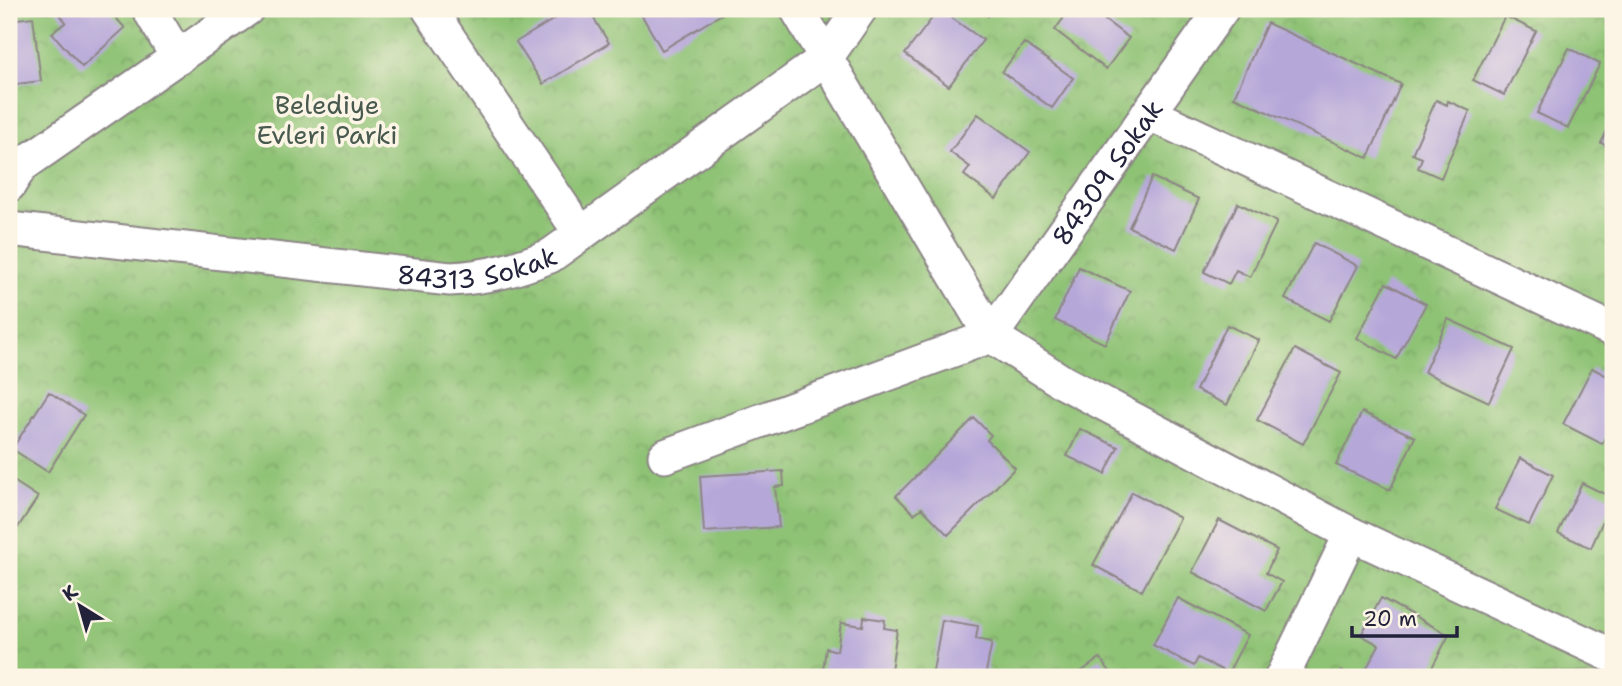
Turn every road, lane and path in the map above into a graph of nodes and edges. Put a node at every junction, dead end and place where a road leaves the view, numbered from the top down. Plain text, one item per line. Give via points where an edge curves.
1 (149, 9) edge
2 (247, 9) edge
3 (429, 9) edge
4 (797, 9) edge
5 (860, 9) edge
6 (1222, 9) edge
7 (178, 58) junction
8 (826, 58) junction
9 (1148, 113) junction
10 (9, 185) edge
11 (9, 229) edge
12 (581, 234) junction
13 (1613, 330) edge
14 (991, 336) junction
15 (665, 456) dead end
16 (1351, 534) junction
17 (1613, 656) edge
18 (1282, 677) edge

1 - 7 street
2 - 7 street
3 - 12 street
4 - 8 street
5 - 8 street, 84313 Sokak
6 - 9 street, 84309 Sokak
7 - 10 street via 21,166
8 - 12 street, 84313 Sokak
8 - 14 street
9 - 13 street
9 - 14 street, 84309 Sokak
11 - 12 street, 84313 Sokak via 450,279 514,270 550,256
14 - 15 street
14 - 16 street via 1061,381
16 - 17 street
16 - 18 street

